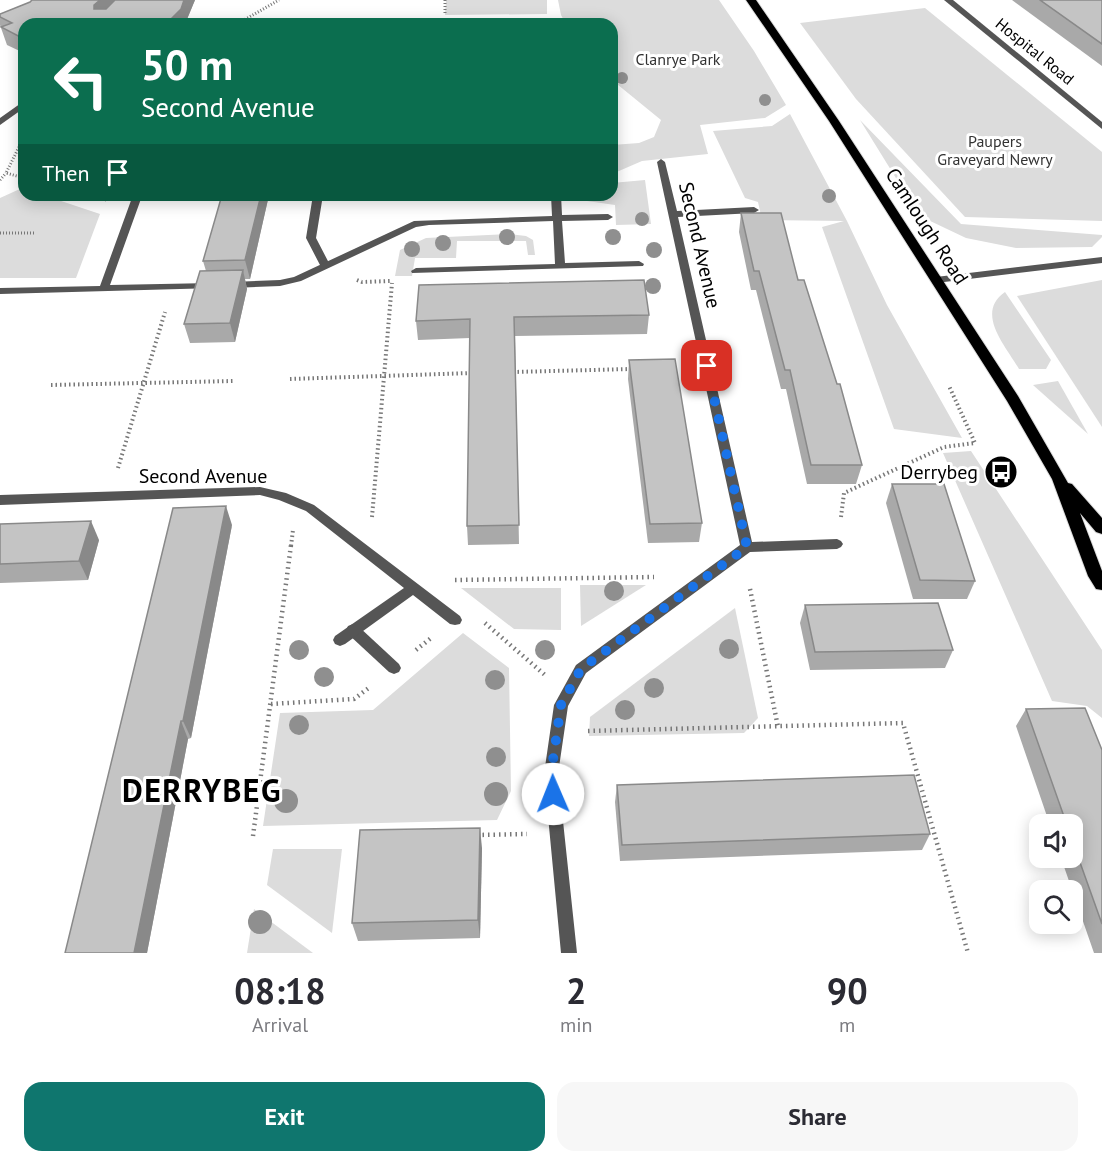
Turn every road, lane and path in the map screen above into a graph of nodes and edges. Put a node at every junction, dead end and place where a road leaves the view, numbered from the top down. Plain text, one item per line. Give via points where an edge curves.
1 (279, 0) edge
2 (445, 0) edge
3 (751, 0) edge
4 (948, 0) edge
5 (445, 15) dead end
6 (248, 18) edge
7 (18, 108) edge
8 (0, 122) edge
9 (1102, 126) edge
10 (18, 149) edge
11 (661, 162) dead end
12 (0, 173) edge
13 (6, 173) junction
14 (18, 176) edge
15 (0, 180) edge
16 (135, 201) edge
17 (317, 201) edge
18 (557, 201) edge
19 (754, 210) edge
20 (674, 214) junction
21 (608, 217) dead end
22 (558, 218) junction
23 (0, 233) edge
24 (34, 233) dead end
25 (1102, 260) edge
26 (639, 264) dead end
27 (325, 265) junction
28 (560, 266) junction
29 (416, 271) dead end
30 (936, 280) junction
31 (104, 288) junction
32 (0, 291) edge
33 (166, 308) dead end
34 (635, 368) edge
35 (504, 372) edge
36 (480, 373) edge
37 (384, 376) junction
38 (290, 378) dead end
39 (233, 381) dead end
40 (143, 382) junction
41 (51, 385) dead end
42 (949, 386) dead end
43 (117, 471) dead end
44 (1059, 479) junction
45 (0, 500) edge
46 (294, 527) dead end
47 (1102, 528) edge
48 (347, 535) junction
49 (837, 544) joint
50 (747, 547) junction
51 (706, 576) junction
52 (1102, 584) edge
53 (413, 588) junction
54 (750, 589) dead end
55 (455, 620) junction
56 (353, 630) junction
57 (340, 640) dead end
58 (394, 668) junction
59 (568, 692) junction
60 (271, 704) junction
61 (778, 726) junction
62 (584, 731) dead end
63 (557, 834) junction
64 (474, 835) edge
65 (253, 836) dead end
66 (569, 953) edge
67 (968, 953) edge

1 - 6 path
2 - 5 path
3 - 30 main road, Camlough Road
4 - 9 street, Hospital Road
7 - 8 street
10 - 13 path
11 - 20 street, Second Avenue
12 - 13 path
13 - 14 path
13 - 15 path
16 - 31 street
17 - 27 street via 311,238
18 - 22 street
19 - 20 street
20 - 50 street, Second Avenue
21 - 22 street
22 - 27 street via 414,224
22 - 28 street
23 - 24 path
25 - 30 street
26 - 28 street
27 - 31 street via 280,283
27 - 37 path via 362,282 392,281
28 - 29 street
30 - 44 main road, Camlough Road
31 - 32 street
33 - 40 path
34 - 35 path
36 - 37 path
37 - 38 path
37 - 48 path via 372,520
39 - 40 path
40 - 41 path
40 - 43 path
42 - 49 path via 975,443 945,447 844,493
44 - 47 main road, Camlough Road
44 - 52 main road, Camlough Road
45 - 48 street, Second Avenue via 260,491 310,508
46 - 60 path
48 - 53 street, Second Avenue
49 - 50 street
50 - 51 street
51 - 53 path via 444,580
51 - 59 street via 581,669
53 - 55 street, Second Avenue
53 - 56 street
54 - 61 path
55 - 58 path
55 - 59 path via 479,618
56 - 57 street
56 - 58 street
58 - 60 path via 354,699
59 - 63 street via 561,705 551,774
60 - 65 path
61 - 62 path
61 - 67 path via 903,723
63 - 64 path
63 - 66 street

